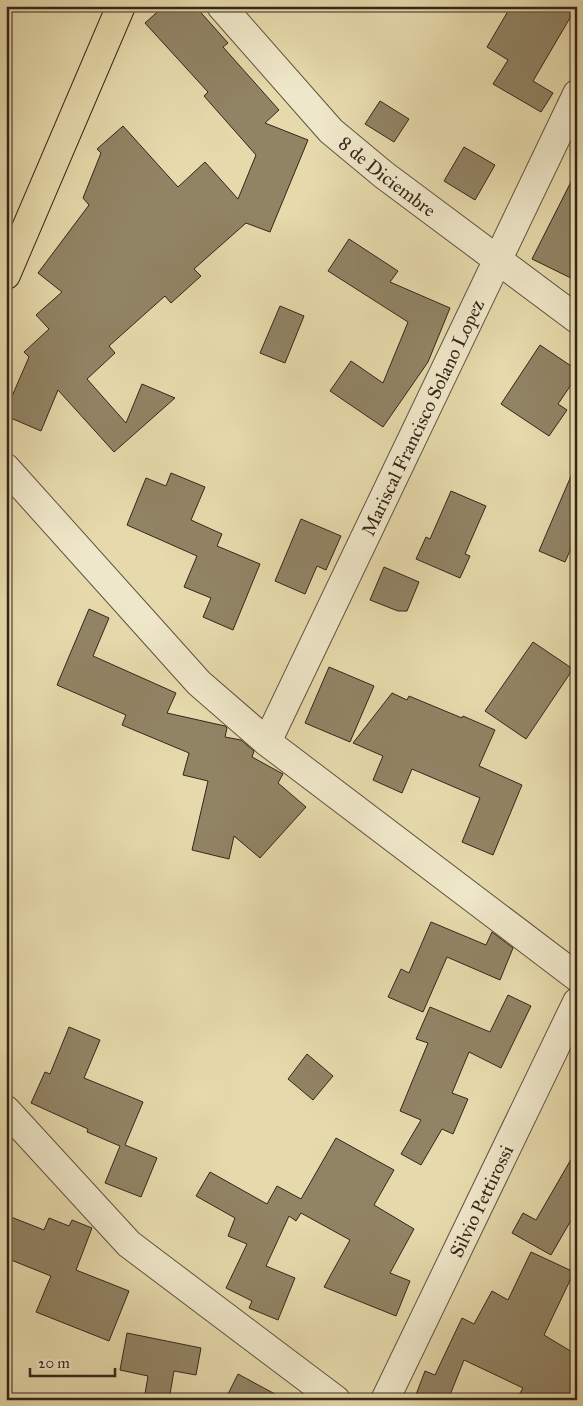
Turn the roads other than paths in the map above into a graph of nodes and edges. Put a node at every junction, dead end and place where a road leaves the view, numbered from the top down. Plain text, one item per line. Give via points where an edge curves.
1 (121, 6) edge
2 (221, 6) edge
3 (577, 94) edge
4 (498, 260) junction
5 (6, 274) edge
6 (577, 319) edge
7 (6, 468) edge
8 (266, 742) junction
9 (577, 978) edge
10 (577, 1002) edge
11 (6, 1110) edge
12 (336, 1400) edge
13 (385, 1400) edge

1 - 5 main road
2 - 4 street, 8 de Diciembre via 330,131
3 - 4 street, Mariscal Francisco Solano Lopez
4 - 6 street, 8 de Diciembre
4 - 8 street, Mariscal Francisco Solano Lopez
7 - 8 street via 199,683
8 - 9 street
10 - 13 street, Silvio Pettirossi
11 - 12 street via 129,1244

